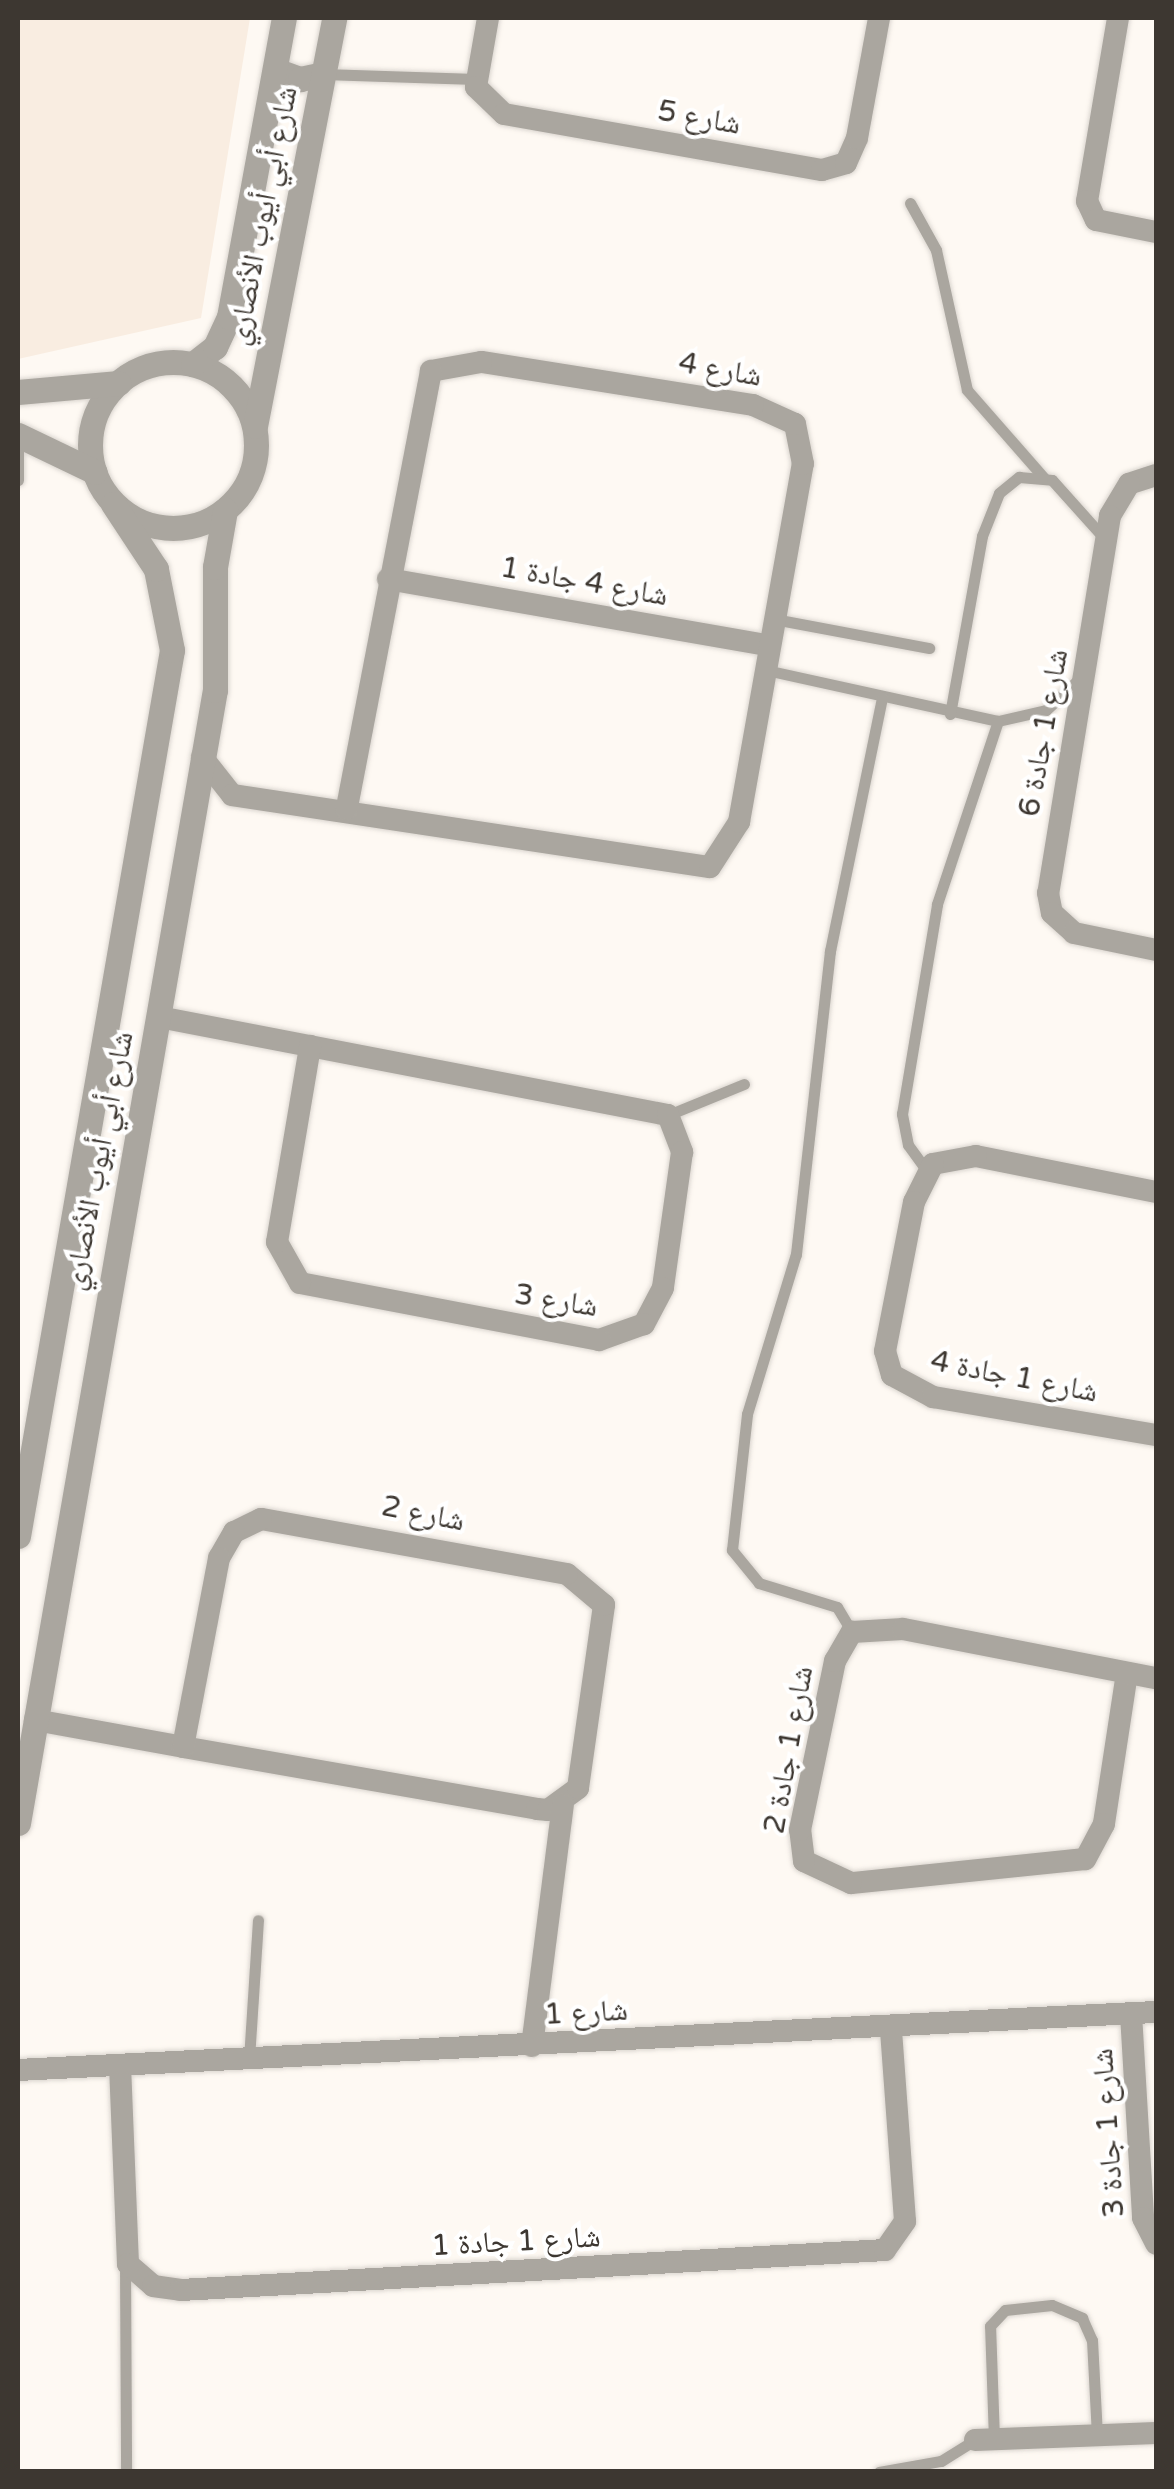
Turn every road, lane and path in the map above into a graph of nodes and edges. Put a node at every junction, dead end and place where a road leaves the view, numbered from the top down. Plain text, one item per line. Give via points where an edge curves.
1 (284, 18) edge
2 (334, 18) edge
3 (488, 18) edge
4 (879, 18) edge
5 (1118, 18) edge
6 (275, 70) junction
7 (324, 74) junction
8 (476, 79) junction
9 (910, 204) dead end
10 (1156, 232) edge
11 (193, 364) junction
12 (119, 384) junction
13 (18, 392) edge
14 (255, 426) junction
15 (18, 435) edge
16 (18, 444) edge
17 (95, 472) junction
18 (1156, 475) edge
19 (1044, 478) junction
20 (18, 480) edge
21 (112, 504) junction
22 (225, 510) junction
23 (1106, 542) junction
24 (388, 579) junction
25 (774, 618) junction
26 (768, 645) junction
27 (929, 648) dead end
28 (764, 670) junction
29 (1084, 674) junction
30 (882, 698) junction
31 (950, 714) junction
32 (998, 721) junction
33 (202, 757) junction
34 (232, 794) junction
35 (347, 809) junction
36 (189, 820) junction
37 (1156, 950) edge
38 (159, 1017) junction
39 (310, 1046) junction
40 (744, 1084) dead end
41 (668, 1115) junction
42 (926, 1171) junction
43 (1156, 1192) edge
44 (73, 1241) junction
45 (117, 1244) junction
46 (58, 1318) junction
47 (102, 1322) junction
48 (1156, 1434) edge
49 (19, 1522) edge
50 (852, 1632) junction
51 (1127, 1673) junction
52 (1156, 1678) edge
53 (35, 1720) junction
54 (182, 1747) junction
55 (564, 1805) junction
56 (18, 1823) edge
57 (258, 1920) dead end
58 (1156, 2012) edge
59 (1131, 2014) junction
60 (891, 2029) junction
61 (532, 2046) junction
62 (249, 2059) junction
63 (120, 2066) junction
64 (18, 2070) edge
65 (1156, 2244) edge
66 (125, 2249) junction
67 (1156, 2433) edge
68 (1097, 2435) junction
69 (984, 2439) junction
70 (126, 2472) edge
71 (878, 2472) edge

1 - 6 street, شارع أبي أيوب الأنصاري
2 - 7 street, شارع أبي أيوب الأنصاري
3 - 8 street
4 - 8 street, شارع 5 via 857,138 846,162 822,170 504,114 480,100
5 - 10 street via 1087,201 1096,220
6 - 7 street via 300,79
6 - 11 street, شارع أبي أيوب الأنصاري via 229,317 216,347
7 - 8 lane
7 - 14 street, شارع أبي أيوب الأنصاري
9 - 19 lane via 936,250 968,390
11 - 12 street via 158,362
11 - 14 street via 229,382
12 - 13 street
12 - 17 street via 93,420
14 - 22 street via 252,475
15 - 17 street
16 - 20 lane
17 - 21 street
18 - 23 street, شارع 1 جادة 6 via 1122,490
19 - 23 lane via 1072,493
19 - 31 lane via 1008,483 986,518
21 - 22 street via 164,529
21 - 44 street, شارع أبي أيوب الأنصاري via 156,569 172,650
22 - 33 street, شارع أبي أيوب الأنصاري via 214,567 218,674
23 - 29 street, شارع 1 جادة 6
24 - 25 street, شارع 4 via 426,379 440,365 471,361 787,417 801,435 802,464
24 - 26 street, شارع 4 جادة 1
24 - 35 street, شارع 4
25 - 26 street, شارع 4
25 - 27 lane
26 - 28 street, شارع 4
28 - 30 lane
28 - 35 street, شارع 4 via 740,822 710,867
29 - 32 lane via 1046,710
29 - 37 street, شارع 1 جادة 6 via 1049,904 1074,933
30 - 31 lane
30 - 50 lane via 830,951 796,1254 747,1414 732,1550 759,1583 832,1604
31 - 32 lane
32 - 42 lane via 937,904 902,1114 908,1146
33 - 34 street
33 - 36 street, شارع أبي أيوب الأنصاري
34 - 35 street, شارع 4
34 - 36 street
36 - 38 street, شارع أبي أيوب الأنصاري
38 - 39 street
38 - 45 street, شارع أبي أيوب الأنصاري
39 - 41 street
39 - 41 street, شارع 3 via 278,1256 300,1282 328,1292 599,1340 633,1333 664,1288 682,1152
40 - 41 lane
42 - 43 street via 966,1155
42 - 48 street, شارع 1 جادة 4 via 886,1336 892,1375 933,1397
44 - 45 street via 90,1262
44 - 46 street, شارع أبي أيوب الأنصاري
45 - 47 street, شارع أبي أيوب الأنصاري
46 - 47 street via 68,1304 85,1300
46 - 49 street, شارع أبي أيوب الأنصاري
47 - 53 street, شارع أبي أيوب الأنصاري
50 - 51 street via 903,1629
50 - 51 street, شارع 1 جادة 2 via 835,1661 799,1843 811,1869 845,1882 1090,1856 1104,1824
51 - 52 street
53 - 54 street
53 - 56 street, شارع أبي أيوب الأنصاري
54 - 55 street via 536,1809
54 - 55 street, شارع 2 via 224,1545 251,1522 288,1518 567,1574 593,1589 606,1640 581,1780
55 - 61 street, شارع 2
57 - 62 lane
58 - 59 street, شارع 1
59 - 60 street, شارع 1
59 - 65 street, شارع 1 جادة 3 via 1144,2218
60 - 61 street, شارع 1
60 - 66 street, شارع 1 جادة 1 via 905,2220 886,2250 182,2290 139,2278
61 - 62 street, شارع 1
62 - 63 street, شارع 1
63 - 64 street, شارع 1
63 - 66 street
66 - 70 lane
67 - 68 street
68 - 69 street
68 - 69 lane via 1092,2340 1082,2318 1052,2305 1005,2310 990,2326
69 - 71 lane via 941,2461

